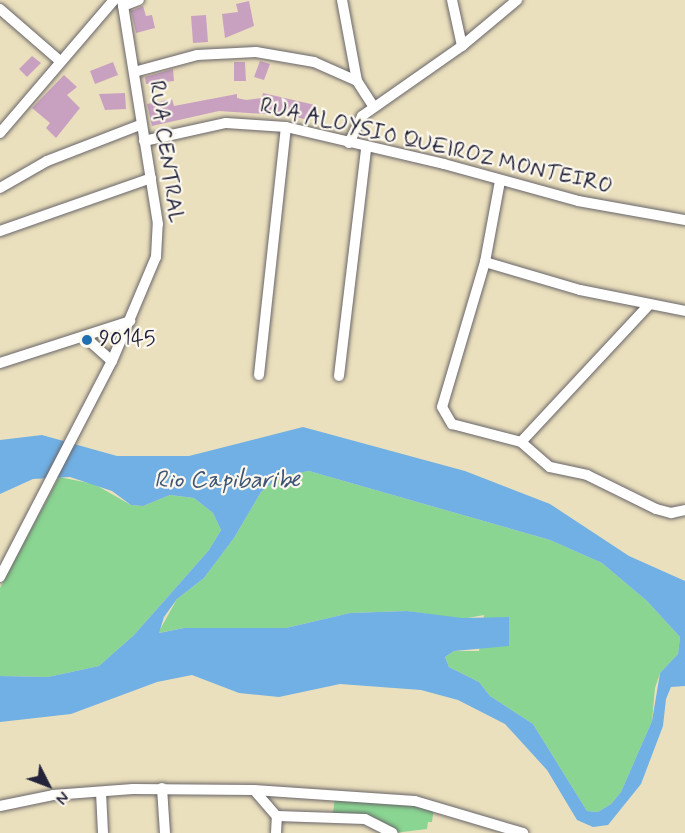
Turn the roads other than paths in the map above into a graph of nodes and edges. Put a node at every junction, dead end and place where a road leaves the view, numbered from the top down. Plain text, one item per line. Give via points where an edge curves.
1 (139, 0) edge
2 (342, 0) edge
3 (452, 0) edge
4 (517, 0) edge
5 (120, 2) edge
6 (0, 9) edge
7 (462, 46) junction
8 (60, 62) junction
9 (134, 72) junction
10 (357, 81) junction
11 (373, 106) junction
12 (140, 124) junction
13 (286, 128) junction
14 (0, 133) edge
15 (144, 141) junction
16 (349, 143) junction
17 (366, 148) junction
18 (151, 178) junction
19 (500, 181) junction
20 (0, 188) edge
21 (685, 220) edge
22 (0, 231) edge
23 (485, 262) junction
24 (648, 306) junction
25 (685, 312) edge
26 (130, 321) junction
27 (86, 337) junction
28 (112, 361) junction
29 (0, 363) edge
30 (259, 375) dead end
31 (339, 376) dead end
32 (521, 442) junction
33 (682, 511) edge
34 (0, 577) edge
35 (162, 788) junction
36 (254, 790) junction
37 (101, 792) junction
38 (0, 806) edge
39 (277, 816) junction
40 (103, 833) edge
41 (165, 833) edge
42 (276, 833) edge
43 (393, 833) edge
44 (523, 833) edge

1 - 5 street
2 - 10 street
3 - 7 street
4 - 7 street
5 - 8 street
5 - 9 street, RUA CENTRAL
6 - 8 street
7 - 11 street
8 - 14 street
9 - 10 street via 197,55 256,52 314,62
9 - 12 street, RUA CENTRAL
10 - 11 street
11 - 16 street via 354,126
12 - 15 street, RUA CENTRAL
12 - 20 street via 56,157
13 - 15 street, RUA ALOYSIO QUEIROZ MONTEIRO via 226,123
13 - 16 street, RUA ALOYSIO QUEIROZ MONTEIRO
13 - 30 street
15 - 18 street, RUA CENTRAL
16 - 17 street, RUA ALOYSIO QUEIROZ MONTEIRO
17 - 19 street, RUA ALOYSIO QUEIROZ MONTEIRO
17 - 31 street
18 - 22 street
18 - 26 street, RUA CENTRAL via 158,242 151,272
19 - 21 street, RUA ALOYSIO QUEIROZ MONTEIRO via 633,213
19 - 23 street
23 - 24 street
23 - 32 street via 442,407 452,424
24 - 25 street
24 - 32 street
26 - 27 street
26 - 28 street, RUA CENTRAL
27 - 28 street
27 - 29 street
28 - 34 street, RUA CENTRAL
32 - 33 street via 550,467 587,475 656,509
35 - 36 street
35 - 37 street
35 - 41 street
36 - 39 street
36 - 44 street via 415,801
37 - 38 street via 53,795
37 - 40 street
39 - 42 street
39 - 43 street via 365,819

